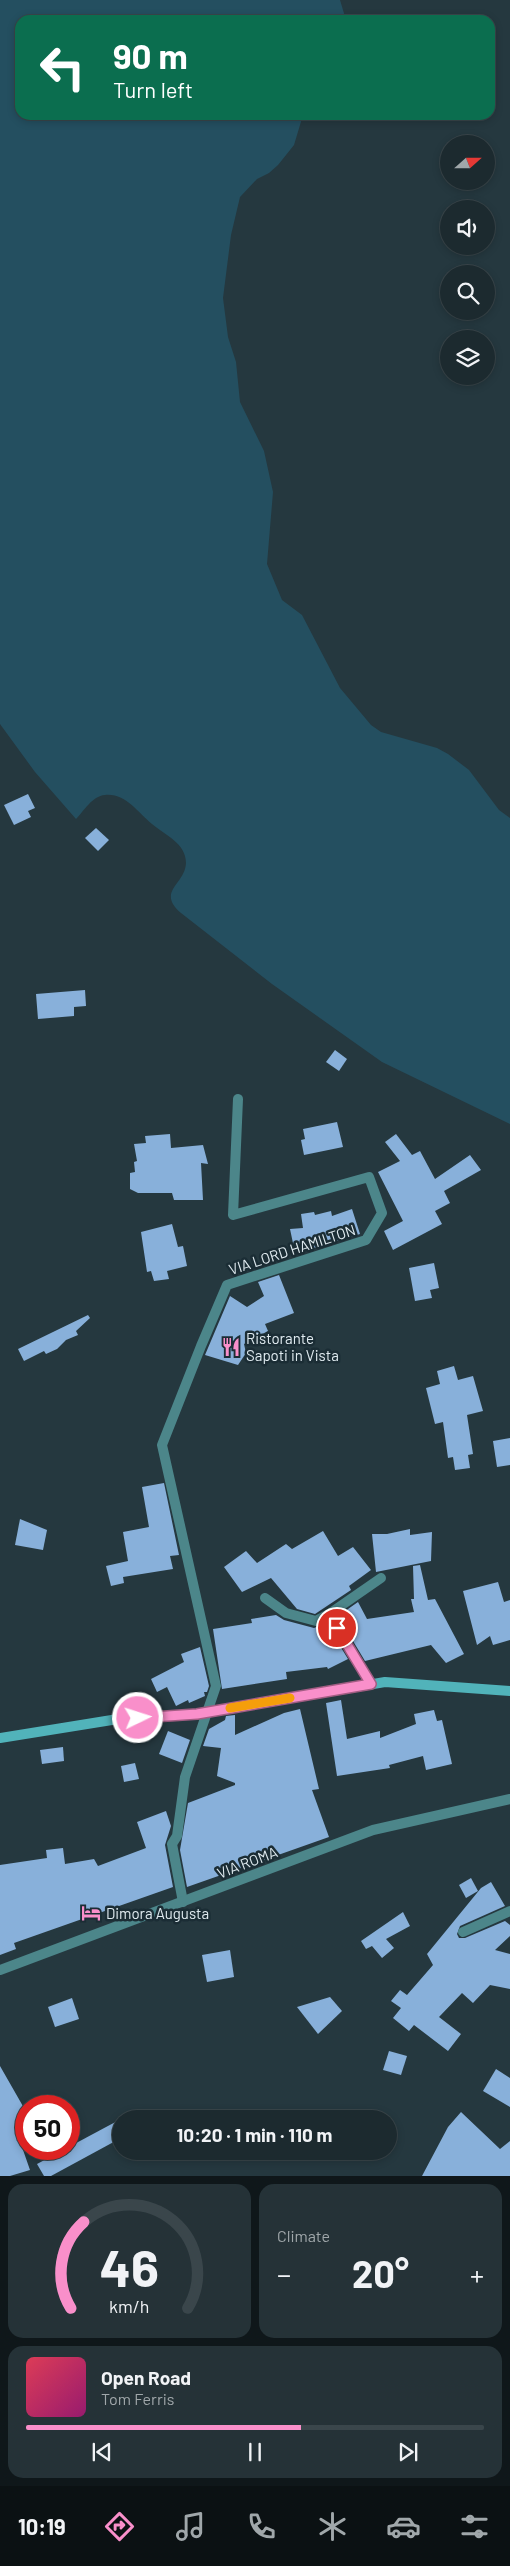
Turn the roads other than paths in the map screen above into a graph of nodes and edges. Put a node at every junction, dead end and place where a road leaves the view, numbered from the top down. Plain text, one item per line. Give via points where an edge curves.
1 (238, 1100) dead end
2 (382, 1578) dead end
3 (265, 1598) dead end
4 (329, 1614) junction
5 (371, 1684) junction
6 (510, 1690) edge
7 (206, 1713) junction
8 (0, 1738) edge
9 (510, 1799) edge
10 (183, 1902) junction
11 (510, 1911) edge
12 (463, 1932) dead end
13 (0, 1970) edge

1 - 7 street, VIA LORD HAMILTON via 233,1215 369,1177 382,1213 366,1240 227,1286 162,1445 216,1686
2 - 4 street
3 - 4 street via 286,1613 316,1621
4 - 5 street
5 - 6 main road via 385,1682
5 - 7 main road
7 - 8 main road via 118,1720
7 - 10 street via 185,1777 177,1836 172,1844
9 - 10 street, VIA ROMA via 373,1830
10 - 13 street, VIA ROMA
11 - 12 street

